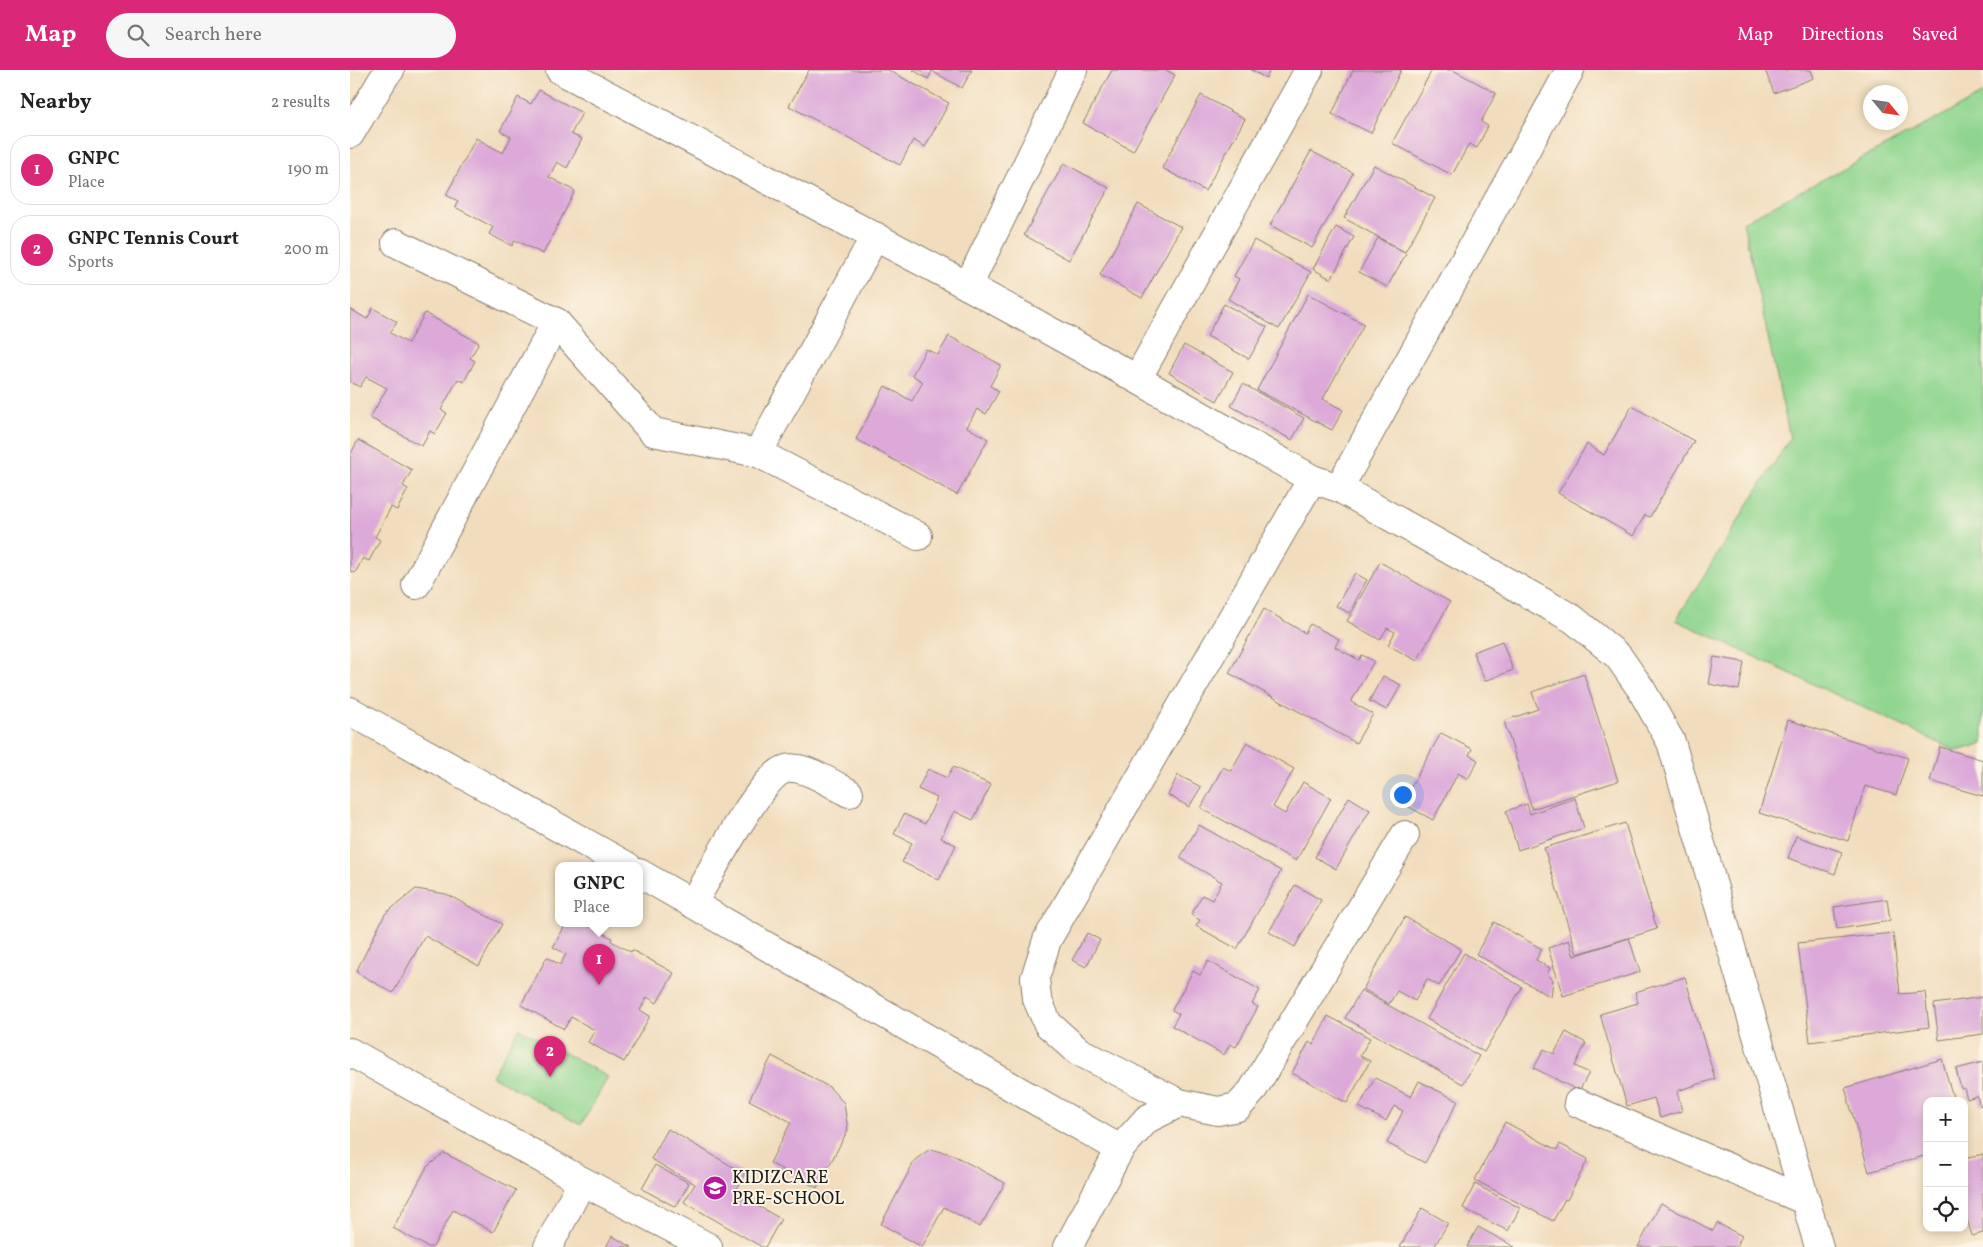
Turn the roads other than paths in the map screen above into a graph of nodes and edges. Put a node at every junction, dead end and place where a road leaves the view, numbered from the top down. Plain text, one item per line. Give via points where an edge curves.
1 (390, 70) edge
2 (560, 70) edge
3 (1073, 70) edge
4 (1309, 70) edge
5 (1570, 70) edge
6 (350, 134) edge
7 (875, 236) junction
8 (396, 243) dead end
9 (968, 286) junction
10 (556, 322) junction
11 (1137, 379) junction
12 (758, 452) junction
13 (1312, 479) junction
14 (1339, 488) junction
15 (918, 536) dead end
16 (416, 585) dead end
17 (350, 711) edge
18 (849, 793) dead end
19 (1405, 835) dead end
20 (620, 862) edge
21 (643, 875) edge
22 (693, 903) junction
23 (350, 1052) edge
24 (1179, 1103) junction
25 (1578, 1104) dead end
26 (1120, 1150) junction
27 (582, 1181) junction
28 (1806, 1201) junction
29 (548, 1247) edge
30 (708, 1247) edge
31 (1068, 1247) edge
32 (1819, 1247) edge

1 - 6 street
2 - 7 street
3 - 9 street
4 - 11 street
5 - 14 street
7 - 9 street
7 - 12 street
8 - 10 street
9 - 11 street
10 - 12 street via 653,432
10 - 16 street
11 - 13 street
12 - 15 street
13 - 14 street
13 - 24 street via 1047,940 1034,978 1037,999 1048,1024 1078,1051
14 - 28 street via 1573,619 1618,656 1641,689 1671,742
17 - 20 street
18 - 22 street via 798,769 780,771 748,809
19 - 24 street via 1252,1091 1238,1107 1218,1112
21 - 22 street
22 - 26 street
23 - 27 street
24 - 26 street via 1147,1119
25 - 28 street
26 - 31 street
27 - 29 street
27 - 30 street
28 - 32 street

